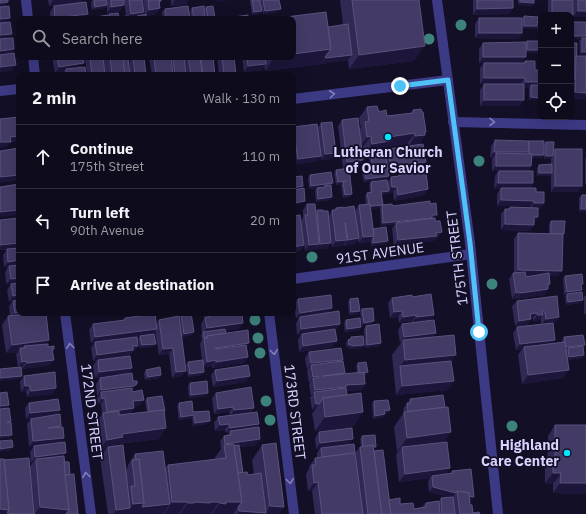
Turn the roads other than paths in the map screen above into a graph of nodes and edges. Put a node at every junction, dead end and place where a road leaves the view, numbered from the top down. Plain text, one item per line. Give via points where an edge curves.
1 (26, 0) edge
2 (437, 0) edge
3 (28, 16) edge
4 (33, 60) edge
5 (35, 72) edge
6 (448, 80) junction
7 (16, 89) edge
8 (0, 91) edge
9 (296, 99) edge
10 (453, 122) junction
11 (586, 124) edge
12 (471, 254) junction
13 (296, 279) edge
14 (66, 316) edge
15 (269, 316) edge
16 (91, 514) edge
17 (294, 514) edge
18 (498, 514) edge

1 - 3 street
2 - 6 street, 175TH STREET
4 - 5 street
9 -> 6 street
6 - 10 street, 175TH STREET
7 - 8 street
10 -> 11 street
10 - 12 street, 175TH STREET
12 - 13 street, 91ST AVENUE
12 - 18 street, 175TH STREET
16 -> 14 street, 172ND STREET
15 -> 17 street, 173RD STREET

